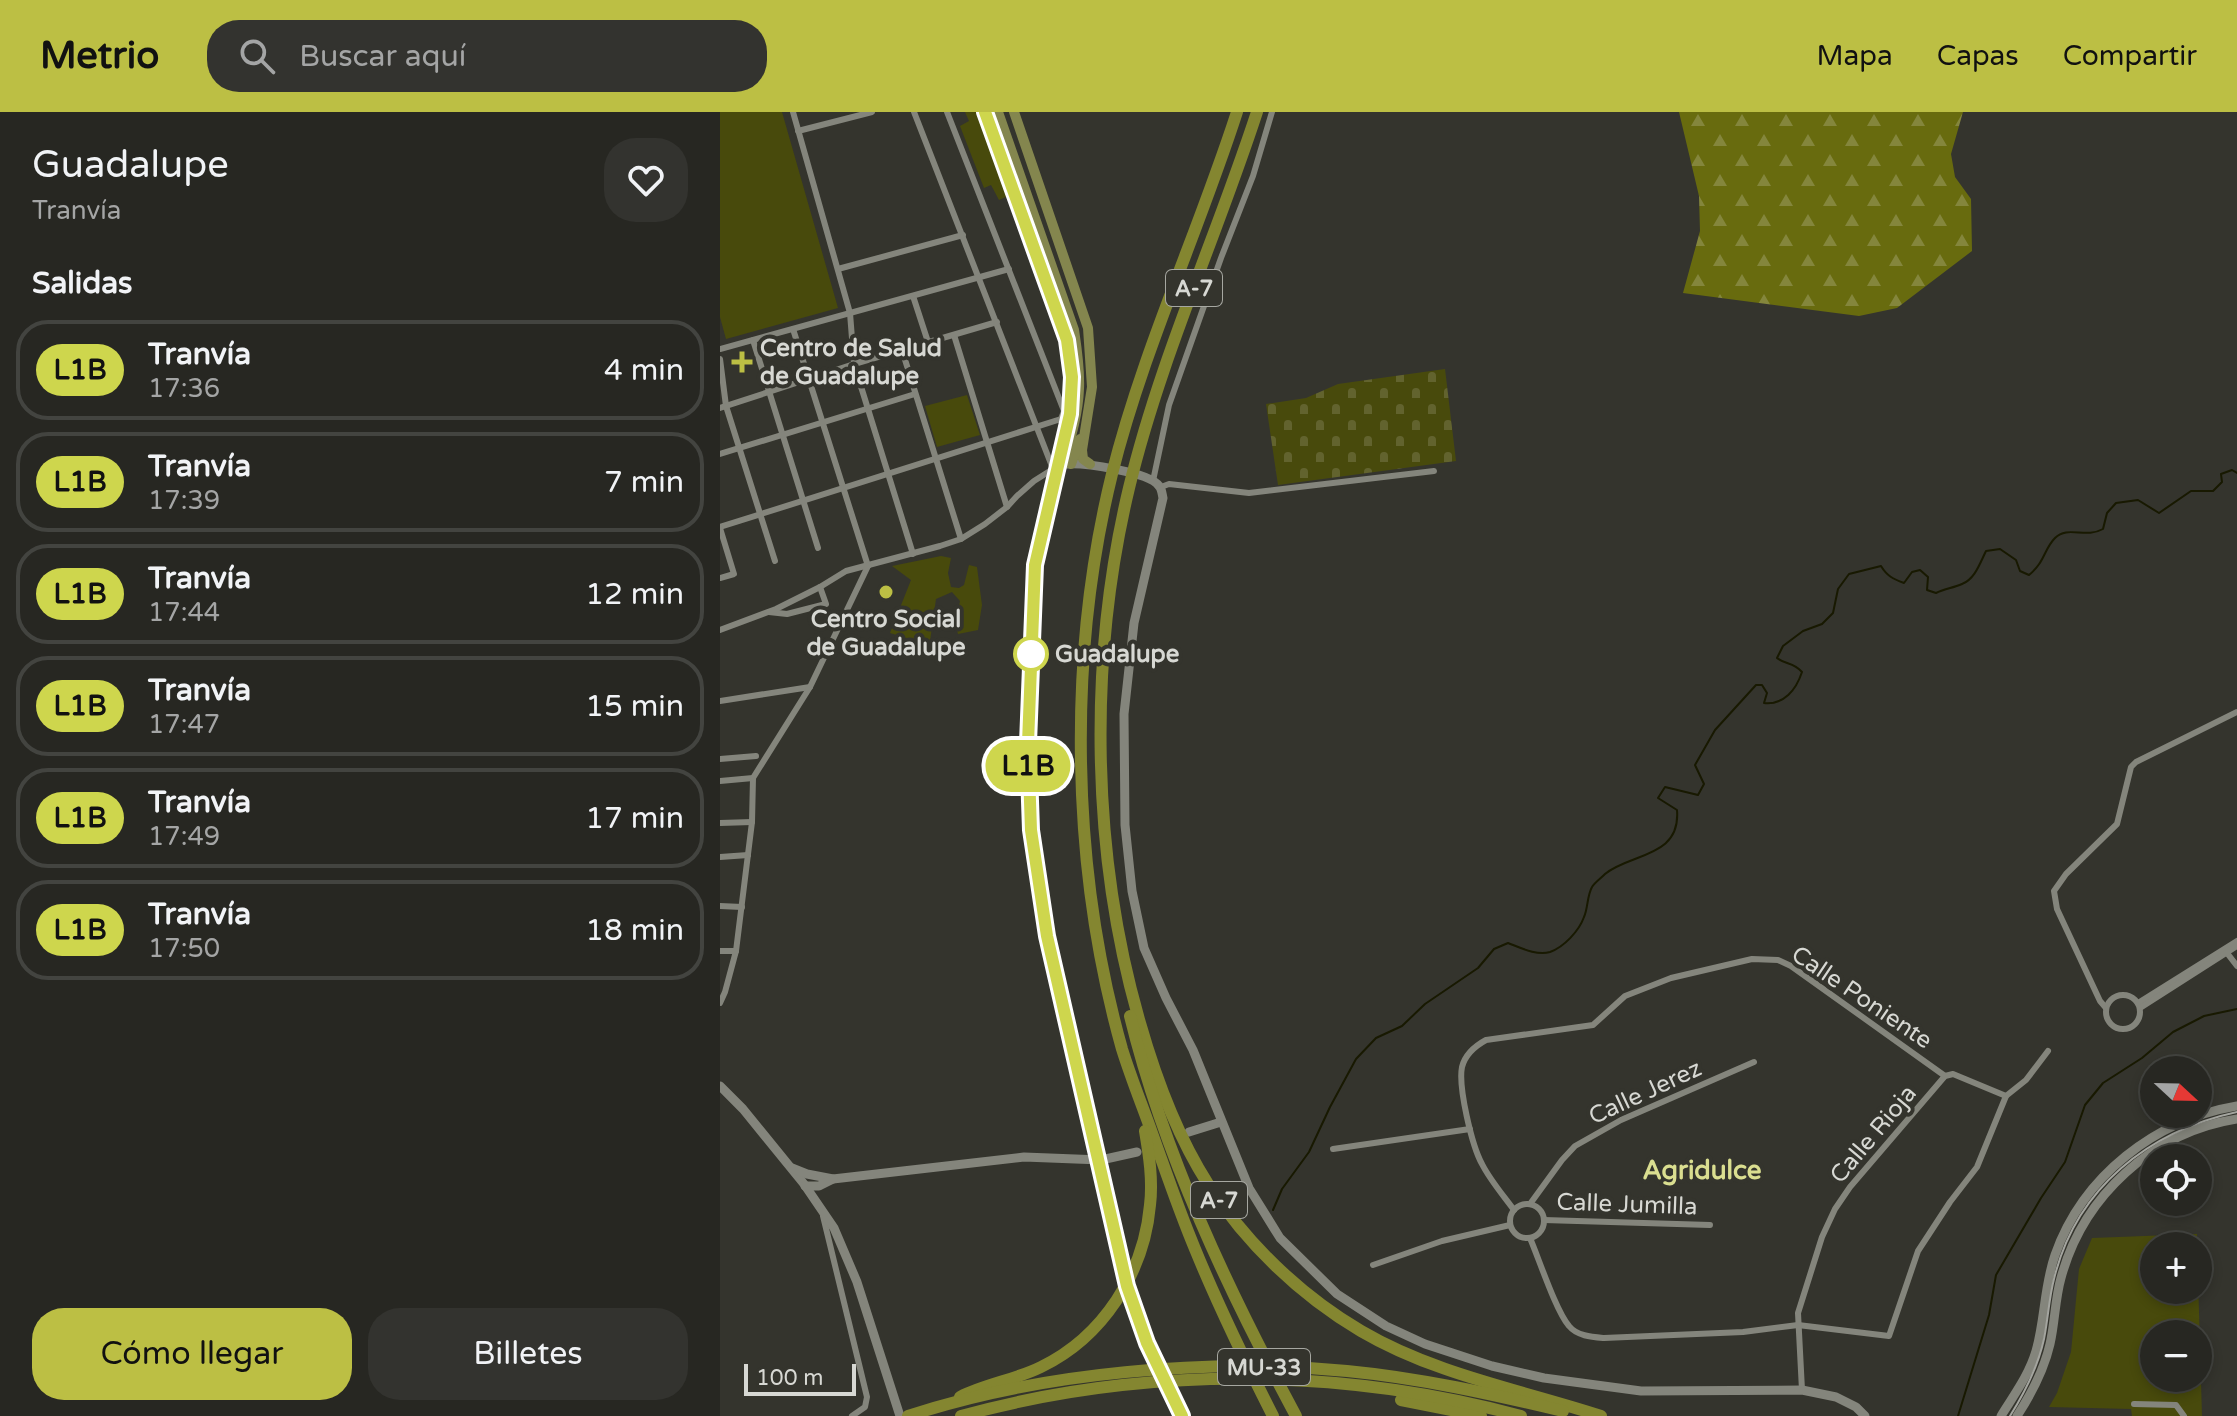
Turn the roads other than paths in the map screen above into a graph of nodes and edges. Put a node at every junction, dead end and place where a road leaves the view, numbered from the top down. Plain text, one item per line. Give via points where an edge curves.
1 (793, 112) edge
2 (872, 112) edge
3 (914, 112) edge
4 (947, 112) edge
5 (998, 112) edge
6 (1014, 112) edge
7 (1237, 112) edge
8 (1257, 112) edge
9 (1272, 112) edge
10 (798, 131) junction
11 (963, 235) junction
12 (838, 269) junction
13 (1009, 269) junction
14 (979, 278) junction
15 (913, 296) junction
16 (850, 313) junction
17 (997, 322) junction
18 (793, 329) junction
19 (954, 335) junction
20 (753, 340) junction
21 (928, 342) junction
22 (720, 349) edge
23 (902, 350) junction
24 (720, 359) edge
25 (854, 364) junction
26 (808, 379) junction
27 (769, 392) junction
28 (915, 394) junction
29 (723, 407) edge
30 (868, 408) junction
31 (1088, 418) junction
32 (822, 423) junction
33 (1037, 426) junction
34 (782, 435) junction
35 (987, 442) junction
36 (739, 448) junction
37 (720, 454) edge
38 (935, 459) junction
39 (1090, 464) junction
40 (1062, 466) junction
41 (1434, 471) dead end
42 (888, 473) junction
43 (1157, 484) junction
44 (843, 488) junction
45 (803, 500) junction
46 (1007, 507) junction
47 (759, 514) junction
48 (720, 528) edge
49 (961, 539) junction
50 (818, 548) dead end
51 (913, 554) junction
52 (775, 561) dead end
53 (868, 566) junction
54 (720, 578) edge
55 (820, 587) junction
56 (769, 612) junction
57 (720, 630) edge
58 (810, 687) junction
59 (720, 701) edge
60 (2237, 712) edge
61 (756, 756) dead end
62 (720, 759) edge
63 (1100, 771) junction
64 (753, 778) junction
65 (720, 781) edge
66 (752, 822) junction
67 (720, 823) edge
68 (748, 855) junction
69 (720, 857) edge
70 (720, 906) edge
71 (742, 907) junction
72 (2237, 944) edge
73 (720, 951) edge
74 (736, 951) junction
75 (2227, 953) junction
76 (2237, 966) edge
77 (720, 1003) edge
78 (2139, 1006) junction
79 (2106, 1008) junction
80 (2048, 1051) dead end
81 (1754, 1062) dead end
82 (1945, 1076) junction
83 (720, 1086) edge
84 (2006, 1096) junction
85 (1141, 1105) junction
86 (2237, 1106) edge
87 (2237, 1119) edge
88 (1221, 1122) junction
89 (1470, 1129) junction
90 (1189, 1132) dead end
91 (1333, 1149) dead end
92 (1137, 1152) dead end
93 (790, 1166) junction
94 (814, 1176) junction
95 (829, 1181) junction
96 (805, 1186) junction
97 (1530, 1204) junction
98 (821, 1208) junction
99 (1514, 1210) junction
100 (1544, 1220) junction
101 (1510, 1225) junction
102 (1710, 1225) dead end
103 (1530, 1238) junction
104 (1373, 1265) dead end
105 (1798, 1325) junction
106 (1231, 1380) junction
107 (1802, 1390) junction
108 (946, 1404) junction
109 (2134, 1404) dead end
110 (1294, 1413) edge
111 (1861, 1413) edge
112 (1272, 1414) edge
113 (852, 1416) edge
114 (900, 1416) edge
115 (908, 1416) edge
116 (961, 1416) edge
117 (1481, 1416) edge
118 (1521, 1416) edge
119 (1581, 1416) edge
120 (1601, 1416) edge
121 (2001, 1416) edge
122 (2017, 1416) edge
123 (2184, 1416) edge

1 - 10 street
2 - 10 street
3 - 11 street
4 - 13 street
5 - 40 main road via 1074,330 1079,390
6 - 31 main road via 1088,328
7 - 85 highway, A-7 via 1145,365 1116,461 1085,650 1082,792 1087,869 1099,947
8 - 63 highway, A-7 via 1166,365 1128,490 1111,572
9 - 43 street via 1169,405
10 - 12 street
11 - 12 street
11 - 14 street
12 - 16 street
13 - 14 street
13 - 33 street via 1064,411 1061,419
14 - 15 street
14 - 17 street
15 - 16 street
15 - 21 street
16 - 18 street
16 - 25 street
17 - 19 street
17 - 33 street
18 - 20 street
18 - 26 street
19 - 21 street
19 - 35 street
20 - 22 street
20 - 27 street
21 - 23 street
23 - 25 street
23 - 28 street
24 - 29 street
25 - 26 street
25 - 30 street
26 - 27 street
26 - 32 street
27 - 29 street
27 - 34 street
28 - 30 street
28 - 38 street
29 - 36 street
30 - 32 street
30 - 42 street
31 - 39 main road via 1082,450
31 - 40 main road
32 - 34 street
32 - 44 street
33 - 35 street
33 - 40 street
34 - 36 street
34 - 45 street
35 - 38 street
35 - 46 street
36 - 37 street
36 - 47 street
38 - 42 street
38 - 49 street
39 - 40 street
39 - 43 street
40 - 46 street
41 - 43 street via 1249,493
42 - 44 street
42 - 51 street
43 - 88 street via 1163,498 1134,623 1124,714 1125,825 1144,948
44 - 45 street
44 - 53 street
45 - 47 street
45 - 50 street
46 - 49 street
47 - 48 street
47 - 52 street
48 - 54 street via 734,574
49 - 51 street
51 - 53 street
53 - 55 street via 846,571
53 - 58 street
55 - 56 street
55 - 56 street via 826,604 787,614
56 - 57 street
58 - 59 street
58 - 64 street
60 - 79 street via 2136,762 2117,824 2054,891 2057,909
61 - 62 street
63 - 110 highway via 1111,925 1155,1104 1183,1180
63 - 120 highway, A-7 via 1113,896 1135,1007 1174,1119 1223,1207 1268,1259 1360,1331 1448,1370
64 - 65 street
64 - 66 street
66 - 67 street
66 - 68 street
68 - 69 street
68 - 71 street
70 - 71 street
71 - 74 street
72 - 75 street
72 - 78 street
73 - 74 street
74 - 77 street
75 - 76 street
75 - 78 street
78 - 79 street via 2129,996 2118,996
78 - 79 street via 2139,1020 2126,1030 2110,1024
80 - 84 street
81 - 97 street, Calle Jerez via 1575,1146
82 - 84 street, Calle Rioja via 1953,1074
82 - 89 street, Calle Poniente via 1791,966 1752,959 1638,990 1593,1025 1475,1046 1462,1068
82 - 105 street, Calle Rioja via 1835,1209 1802,1299
83 - 93 street
84 - 105 street via 1977,1167 1918,1251 1889,1336
85 - 108 highway via 1151,1173 1149,1217 1138,1258 1117,1300 1087,1335 1058,1357
85 - 112 highway, A-7 via 1190,1237
86 - 121 street via 2186,1121 2144,1142 2081,1203 2055,1255 2030,1366
87 - 122 street via 2199,1128 2157,1149 2129,1169 2094,1207 2069,1252 2047,1354
88 - 90 street
88 - 107 street via 1249,1188 1280,1238 1337,1294 1412,1338 1492,1366 1592,1386 1641,1391
89 - 91 street
89 - 99 street, Calle Poniente via 1483,1166
92 - 95 street via 1101,1160 1024,1157
93 - 94 street
93 - 96 street
94 - 95 street
94 - 96 street
95 - 96 street
95 - 98 street via 820,1196
96 - 98 street
97 - 99 street
97 - 100 street
98 - 113 street via 867,1397 865,1407
98 - 114 street via 848,1258
99 - 101 street
100 - 102 street, Calle Jumilla
100 - 103 street via 1540,1232
101 - 103 street via 1520,1237
101 - 104 street
103 - 105 street via 1562,1315 1570,1328 1589,1336
105 - 107 street, Calle Rioja
106 - 116 highway, MU-33 via 1090,1390
106 - 117 highway via 1361,1393
106 - 118 highway, MU-33 via 1348,1385
107 - 111 street via 1836,1397
108 - 115 highway, MU-33
108 - 119 highway, MU-33 via 1098,1376 1262,1367 1427,1382
109 - 123 street via 2176,1405

